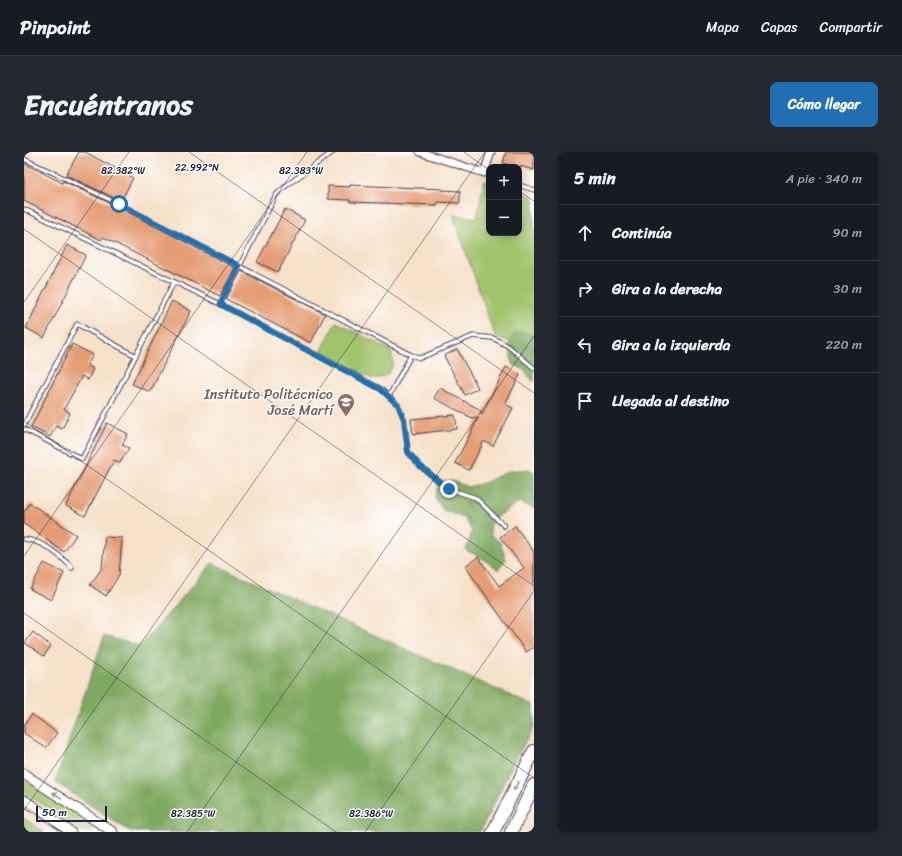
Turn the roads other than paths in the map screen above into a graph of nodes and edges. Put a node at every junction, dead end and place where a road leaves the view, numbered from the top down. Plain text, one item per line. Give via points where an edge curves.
1 (333, 152) edge
2 (420, 152) edge
3 (491, 152) edge
4 (24, 159) edge
5 (489, 164) edge
6 (486, 174) edge
7 (522, 186) edge
8 (534, 190) edge
9 (24, 209) edge
10 (239, 266) junction
11 (174, 282) junction
12 (220, 304) junction
13 (411, 355) junction
14 (136, 356) junction
15 (534, 368) edge
16 (389, 396) junction
17 (24, 425) edge
18 (24, 429) edge
19 (504, 526) dead end
20 (24, 539) edge
21 (72, 568) dead end
22 (534, 751) edge
23 (24, 774) edge
24 (534, 785) edge
25 (24, 800) edge
26 (102, 829) edge
27 (71, 832) edge
28 (113, 832) edge
29 (493, 832) edge
30 (510, 832) edge

1 - 10 lane via 276,195
2 - 6 street
3 - 5 street
4 - 10 lane via 119,204
7 - 8 lane
9 - 11 lane
10 - 12 lane
10 - 13 lane
11 - 12 lane
11 - 14 lane
12 - 16 lane via 372,384
13 - 15 lane via 420,358 473,336 493,338 508,346
13 - 16 lane
14 - 17 lane via 76,324
14 - 18 lane via 82,459
16 - 19 lane via 398,405 404,419 408,452 420,466 449,489 476,498
20 - 21 lane via 34,540 45,546
22 -> 29 main road
26 -> 23 street
24 - 30 main road
25 - 27 street
26 - 28 street

